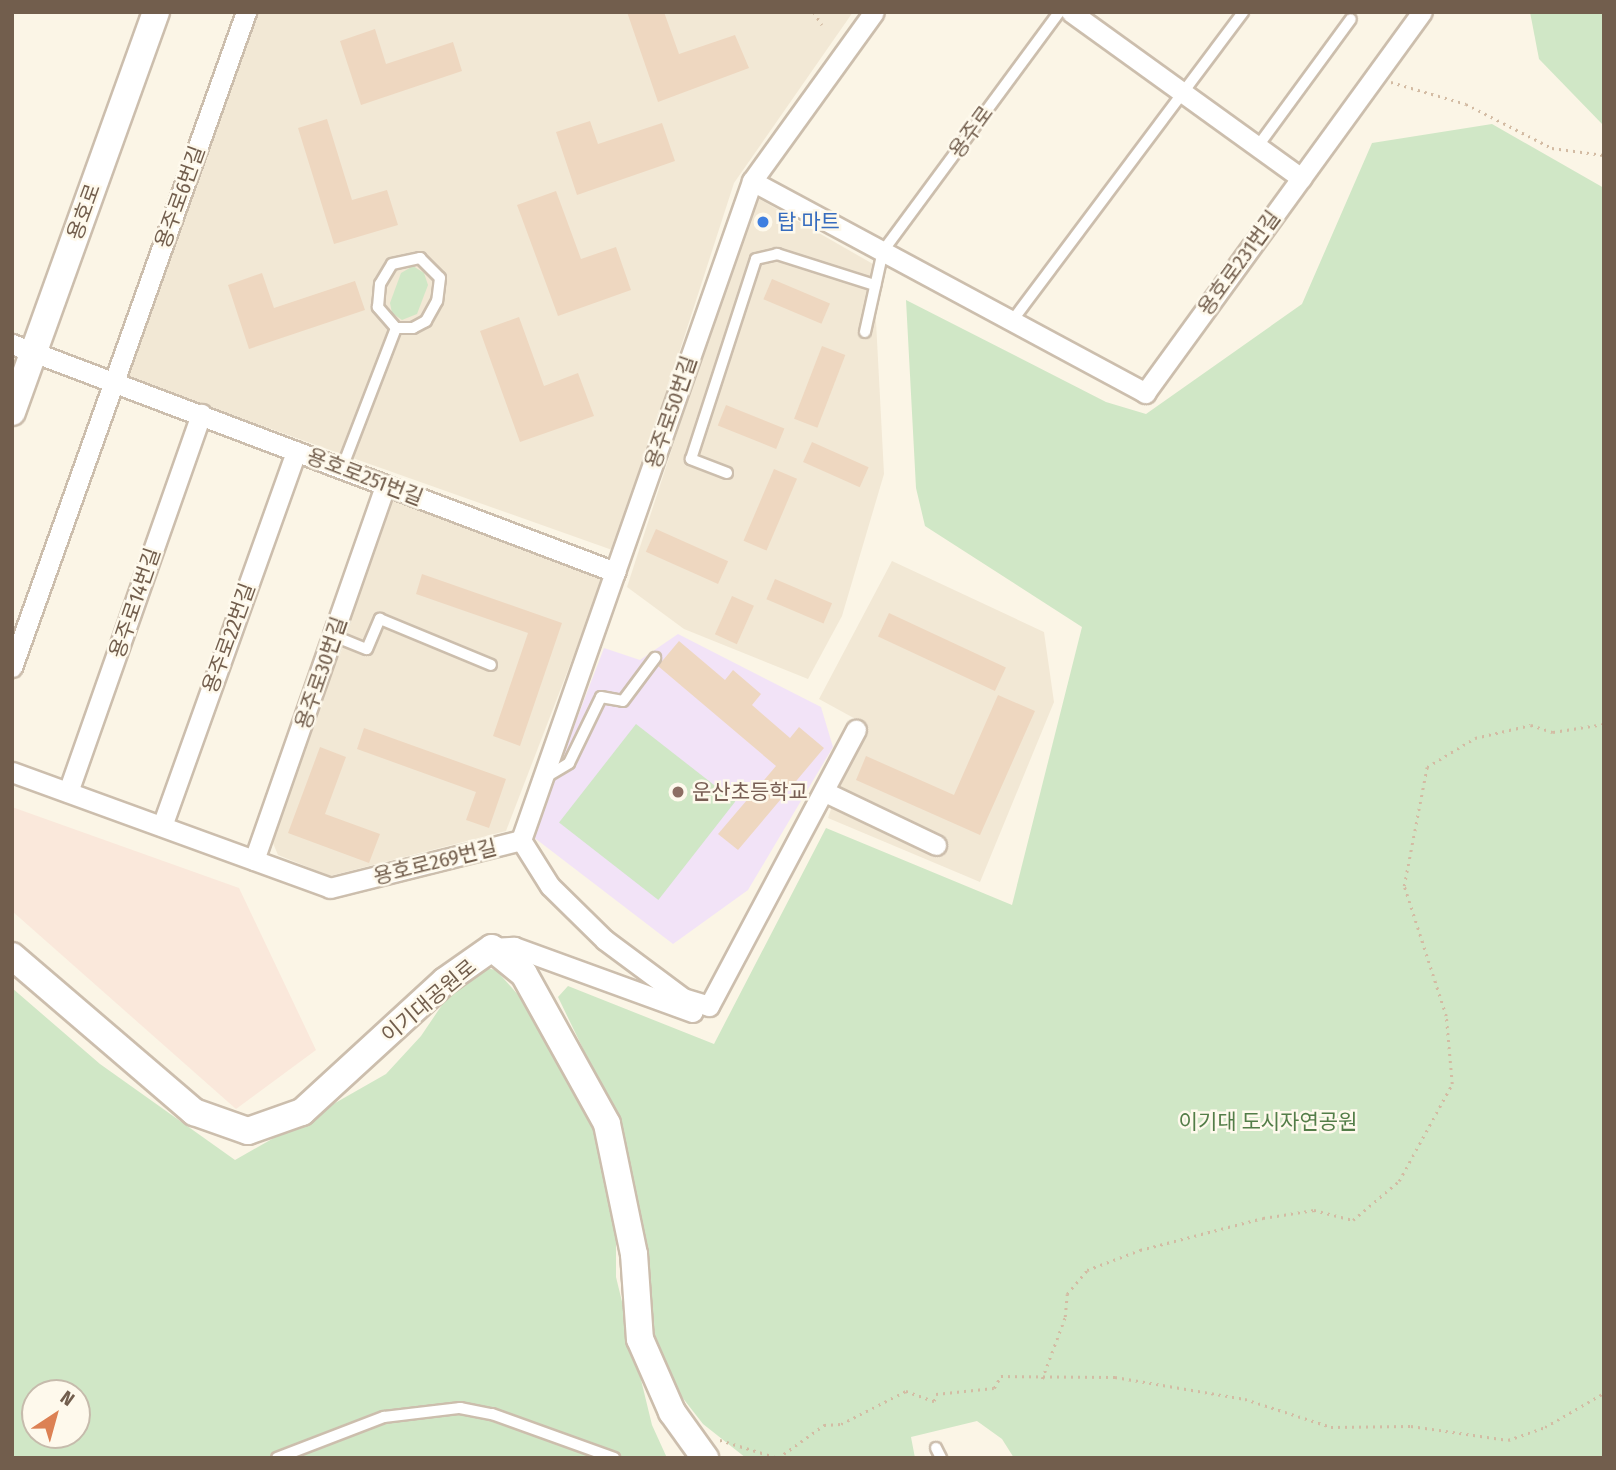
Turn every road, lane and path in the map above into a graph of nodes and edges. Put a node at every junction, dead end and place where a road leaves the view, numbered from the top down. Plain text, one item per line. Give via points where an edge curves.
1 (156, 12) edge
2 (246, 12) edge
3 (814, 12) edge
4 (874, 12) edge
5 (1059, 12) edge
6 (1071, 12) edge
7 (1242, 12) edge
8 (1422, 12) edge
9 (1351, 19) dead end
10 (822, 25) dead end
11 (1376, 75) junction
12 (1184, 91) junction
13 (1258, 146) junction
14 (1604, 155) edge
15 (1301, 178) junction
16 (752, 181) junction
17 (883, 251) junction
18 (875, 285) junction
19 (1012, 321) junction
20 (396, 328) junction
21 (864, 332) dead end
22 (23, 347) edge
23 (114, 381) junction
24 (12, 412) edge
25 (201, 414) junction
26 (296, 451) junction
27 (342, 468) junction
28 (727, 474) dead end
29 (385, 485) junction
30 (615, 572) junction
31 (334, 636) junction
32 (655, 658) dead end
33 (491, 665) dead end
34 (12, 667) edge
35 (1604, 724) edge
36 (856, 730) dead end
37 (12, 772) edge
38 (542, 779) junction
39 (68, 792) junction
40 (825, 792) junction
41 (162, 826) junction
42 (521, 840) junction
43 (936, 845) dead end
44 (254, 860) junction
45 (492, 948) junction
46 (12, 956) edge
47 (709, 1006) junction
48 (1042, 1380) junction
49 (1604, 1393) edge
50 (702, 1454) edge
51 (277, 1458) edge
52 (614, 1458) edge

1 - 22 street, 용호로
2 - 23 street, 용주로6번길
3 - 10 path
4 - 16 street, 용주로50번길
5 - 17 lane, 용주로
6 - 12 street
7 - 12 lane
8 - 11 street, 용호로231번길
9 - 13 lane
11 - 14 path via 1466,104 1552,148
11 - 15 street, 용호로231번길
12 - 13 street
12 - 19 lane
13 - 15 street
15 - 19 street, 용호로231번길 via 1145,393
16 - 17 street, 용호로231번길
16 - 30 street, 용주로50번길
17 - 18 lane
17 - 19 street, 용호로231번길
18 - 21 lane
18 - 28 lane via 777,254 757,259 691,459
20 - 20 lane via 378,307 380,284 392,264 420,258 440,278 437,301 426,321 413,328
20 - 27 lane
22 - 23 street, 용호로251번길
22 - 24 street, 용호로
23 - 25 street, 용호로251번길
23 - 34 street
25 - 26 street, 용호로251번길
25 - 39 street, 용주로14번길
26 - 27 street, 용호로251번길
26 - 41 street, 용주로22번길
27 - 29 street, 용호로251번길
29 - 30 street, 용호로251번길
29 - 31 street, 용주로30번길
30 - 38 street, 용주로50번길
31 - 33 lane via 367,649 380,618
31 - 44 street, 용주로30번길
32 - 38 lane via 624,701 601,697 569,763
35 - 48 path via 1553,732 1531,725 1475,738 1427,767 1404,886 1446,1016 1452,1084 1399,1181 1353,1220 1314,1210 1263,1218 1140,1250 1087,1270 1067,1294 1065,1317
36 - 40 street
37 - 39 street, 용호로269번길
38 - 42 street, 용주로50번길
39 - 41 street, 용호로269번길
40 - 43 street
40 - 47 street
41 - 44 street, 용호로269번길
42 - 44 street, 용호로269번길 via 330,888
42 - 47 street, 용호로269번길 via 550,886 605,940 683,998
45 - 46 street, 이기대공원로 via 445,981 302,1112 248,1131 194,1112
45 - 47 street via 514,947 695,1013
45 - 50 street, 이기대공원로 via 524,974 607,1124 634,1254 640,1339 672,1412
48 - 49 path via 1115,1377 1245,1399 1331,1427 1411,1426 1508,1440 1545,1427
48 - 50 path via 1001,1376 994,1388 936,1394 934,1401 906,1391 841,1424 824,1425 778,1458 714,1437
51 - 52 lane via 384,1417 460,1408 492,1414

